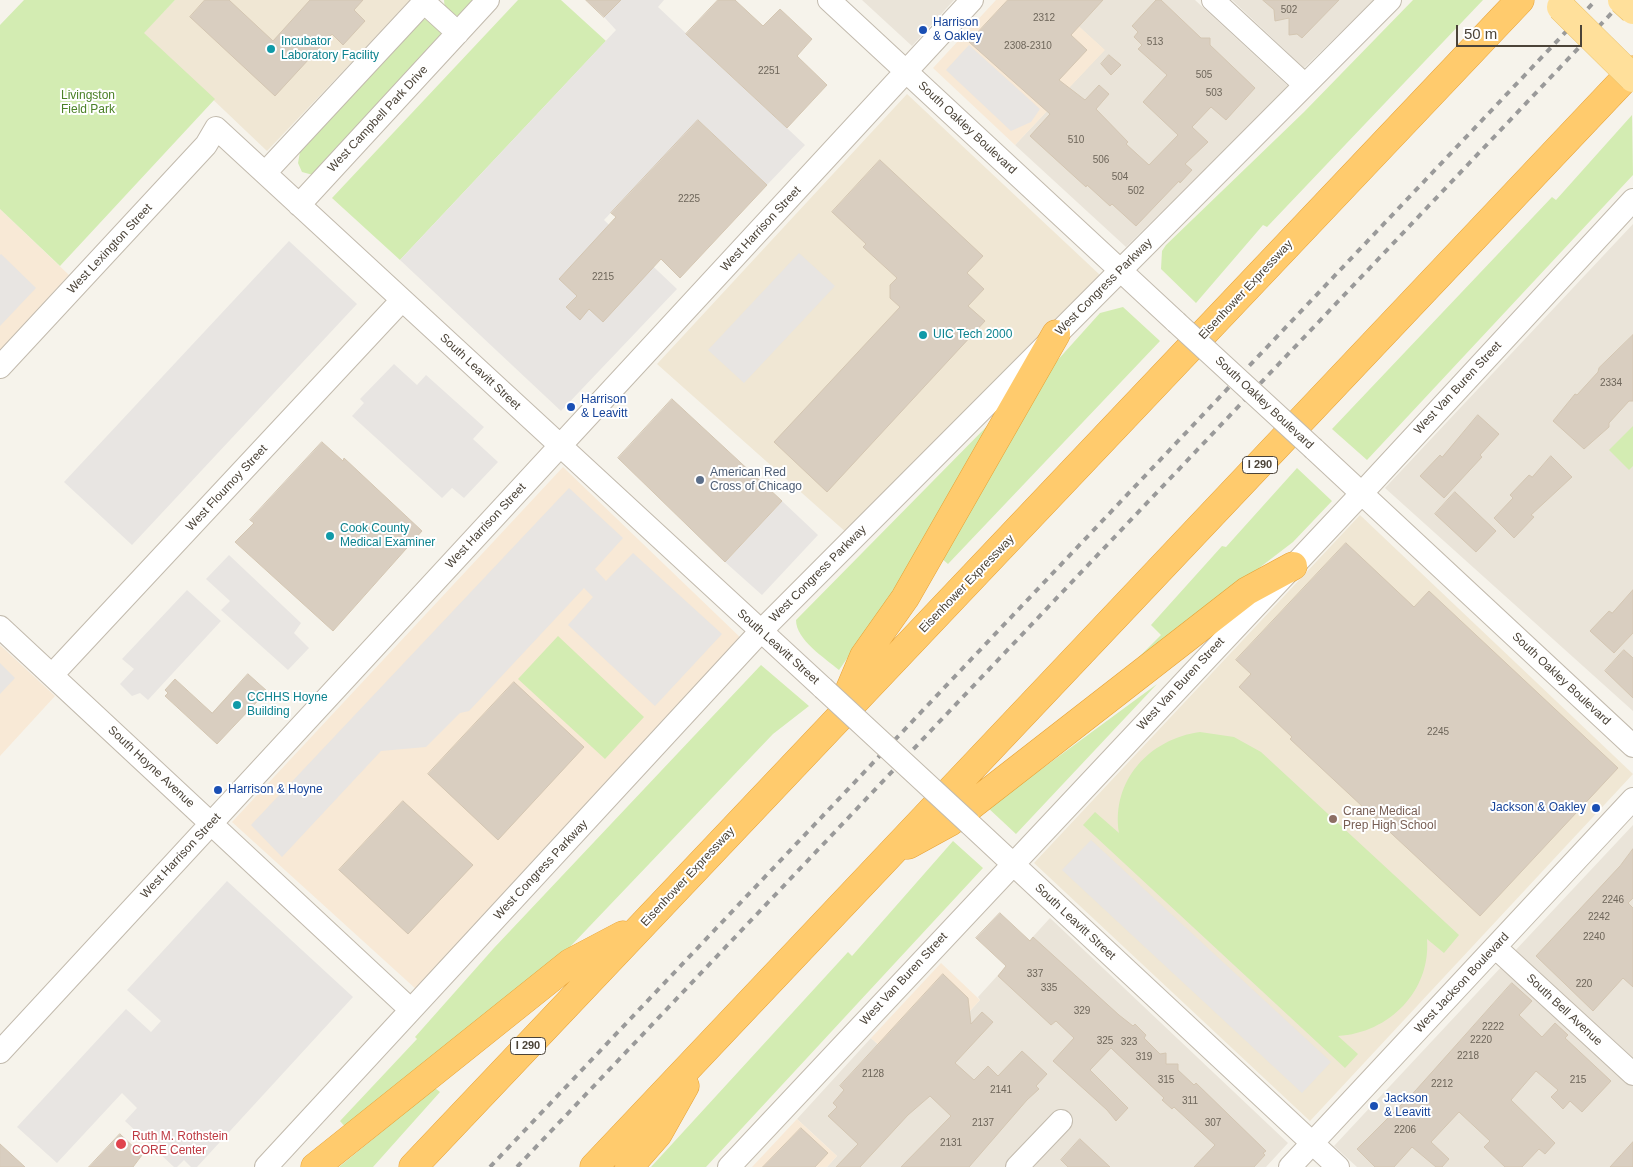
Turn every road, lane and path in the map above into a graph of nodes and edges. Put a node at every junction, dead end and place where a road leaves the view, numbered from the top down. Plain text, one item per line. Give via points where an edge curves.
1 (488, 0) edge
2 (829, 0) edge
3 (972, 0) edge
4 (1213, 0) edge
5 (1390, 0) edge
6 (1520, 0) edge
7 (1622, 0) edge
8 (425, 1) edge
9 (1561, 7) dead end
10 (1633, 10) edge
11 (458, 33) junction
12 (1633, 70) edge
13 (906, 72) junction
14 (1633, 78) edge
15 (1305, 85) junction
16 (216, 128) joint
17 (265, 173) junction
18 (1633, 200) edge
19 (299, 205) junction
20 (1120, 271) junction
21 (402, 300) junction
22 (1056, 334) junction
23 (0, 366) edge
24 (560, 446) junction
25 (1361, 494) junction
26 (1293, 566) junction
27 (0, 626) edge
28 (761, 632) junction
29 (52, 675) junction
30 (837, 720) junction
31 (1633, 746) edge
32 (1633, 799) edge
33 (211, 824) junction
34 (884, 858) junction
35 (1012, 864) junction
36 (644, 924) junction
37 (1495, 947) junction
38 (411, 1010) junction
39 (0, 1052) edge
40 (703, 1052) junction
41 (1633, 1074) edge
42 (1061, 1121) dead end
43 (1312, 1143) junction
44 (266, 1167) edge
45 (315, 1167) edge
46 (413, 1167) edge
47 (594, 1167) edge
48 (629, 1167) edge
49 (729, 1167) edge
50 (1018, 1167) edge
51 (1290, 1167) edge
52 (1338, 1167) edge

1 - 11 street, West Campbell Park Drive
2 - 13 street, South Oakley Boulevard
3 - 13 street, West Harrison Street
4 - 15 street
5 - 15 street, West Congress Parkway
6 - 30 highway, Eisenhower Expressway / I 290
7 - 10 main road, bridge
8 - 11 street
8 - 17 street
9 - 14 main road, bridge
11 - 19 street, West Campbell Park Drive
12 - 34 highway, I 290
13 - 20 street, South Oakley Boulevard
13 - 24 street, West Harrison Street
15 - 20 street, West Congress Parkway
16 - 17 street, South Leavitt Street
16 - 23 street, West Lexington Street via 206,145
17 - 19 street, South Leavitt Street
18 - 25 street, West Van Buren Street
19 - 21 street, South Leavitt Street
20 - 22 street, West Congress Parkway
20 - 25 street, South Oakley Boulevard, bridge
21 - 24 street, South Leavitt Street
21 - 29 street, West Flournoy Street
22 - 28 street, West Congress Parkway
22 - 30 highway via 910,589 864,656
24 - 28 street, South Leavitt Street
24 - 33 street, West Harrison Street
25 - 26 street, West Van Buren Street
25 - 31 street, South Oakley Boulevard
26 - 34 highway via 1247,590 950,822
26 - 35 street, West Van Buren Street
27 - 29 street, South Hoyne Avenue
28 - 35 street, South Leavitt Street, bridge
28 - 38 street, West Congress Parkway
29 - 33 street, South Hoyne Avenue
30 - 36 highway, Eisenhower Expressway / I 290
32 - 37 street, West Jackson Boulevard
33 - 38 street, South Hoyne Avenue
33 - 39 street, West Harrison Street
34 - 40 highway, I 290
35 - 43 street, South Leavitt Street
35 - 49 street, West Van Buren Street
36 - 45 highway via 570,963
36 - 46 highway, Eisenhower Expressway / I 290
37 - 41 street, South Bell Avenue
37 - 43 street, West Jackson Boulevard
38 - 44 street, West Congress Parkway
40 - 47 highway, I 290
40 - 48 highway via 658,1134
42 - 50 street
43 - 51 street, West Jackson Boulevard
43 - 52 street, South Leavitt Street

